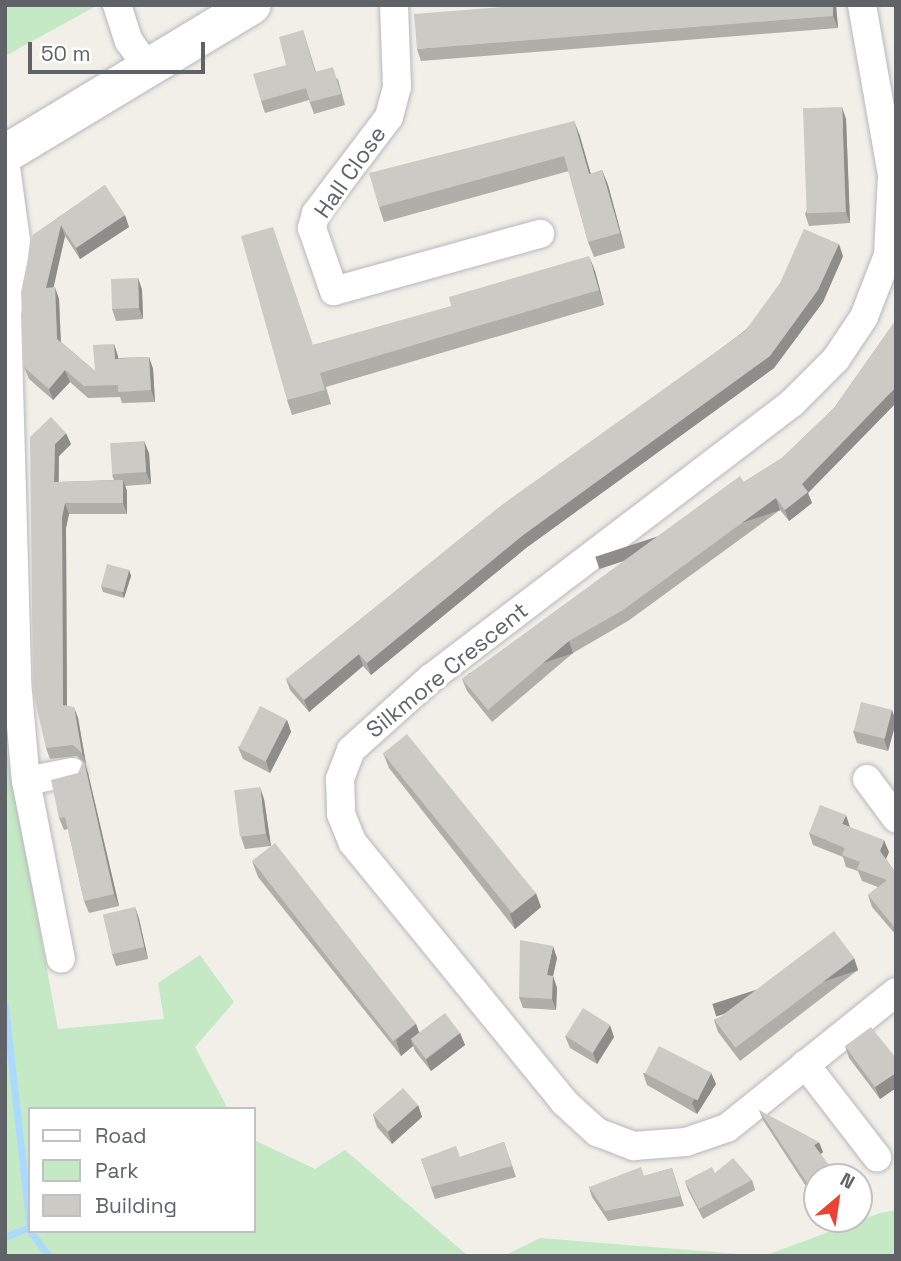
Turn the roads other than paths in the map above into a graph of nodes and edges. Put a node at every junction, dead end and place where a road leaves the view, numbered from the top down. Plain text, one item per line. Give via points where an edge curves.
1 (117, 5) edge
2 (252, 5) edge
3 (394, 5) edge
4 (862, 5) edge
5 (149, 70) junction
6 (5, 154) edge
7 (5, 160) edge
8 (540, 234) dead end
9 (72, 772) edge
10 (867, 779) dead end
11 (26, 781) junction
12 (896, 818) edge
13 (61, 959) dead end
14 (896, 992) edge
15 (804, 1064) junction
16 (877, 1157) dead end

1 - 5 street via 129,41
2 - 5 street
3 - 8 street, Hall Close via 397,87 389,117 316,213 312,228 334,291
4 - 15 street, Silkmore Crescent via 892,176 888,256 864,317 836,359 792,403 432,677 351,750 340,779 341,814 353,843 565,1102 597,1132 634,1146 686,1142 727,1128
5 - 6 street
7 - 11 street via 16,240 7,314
9 - 11 street
10 - 12 street
11 - 13 street
14 - 15 street, Silkmore Crescent
15 - 16 street

